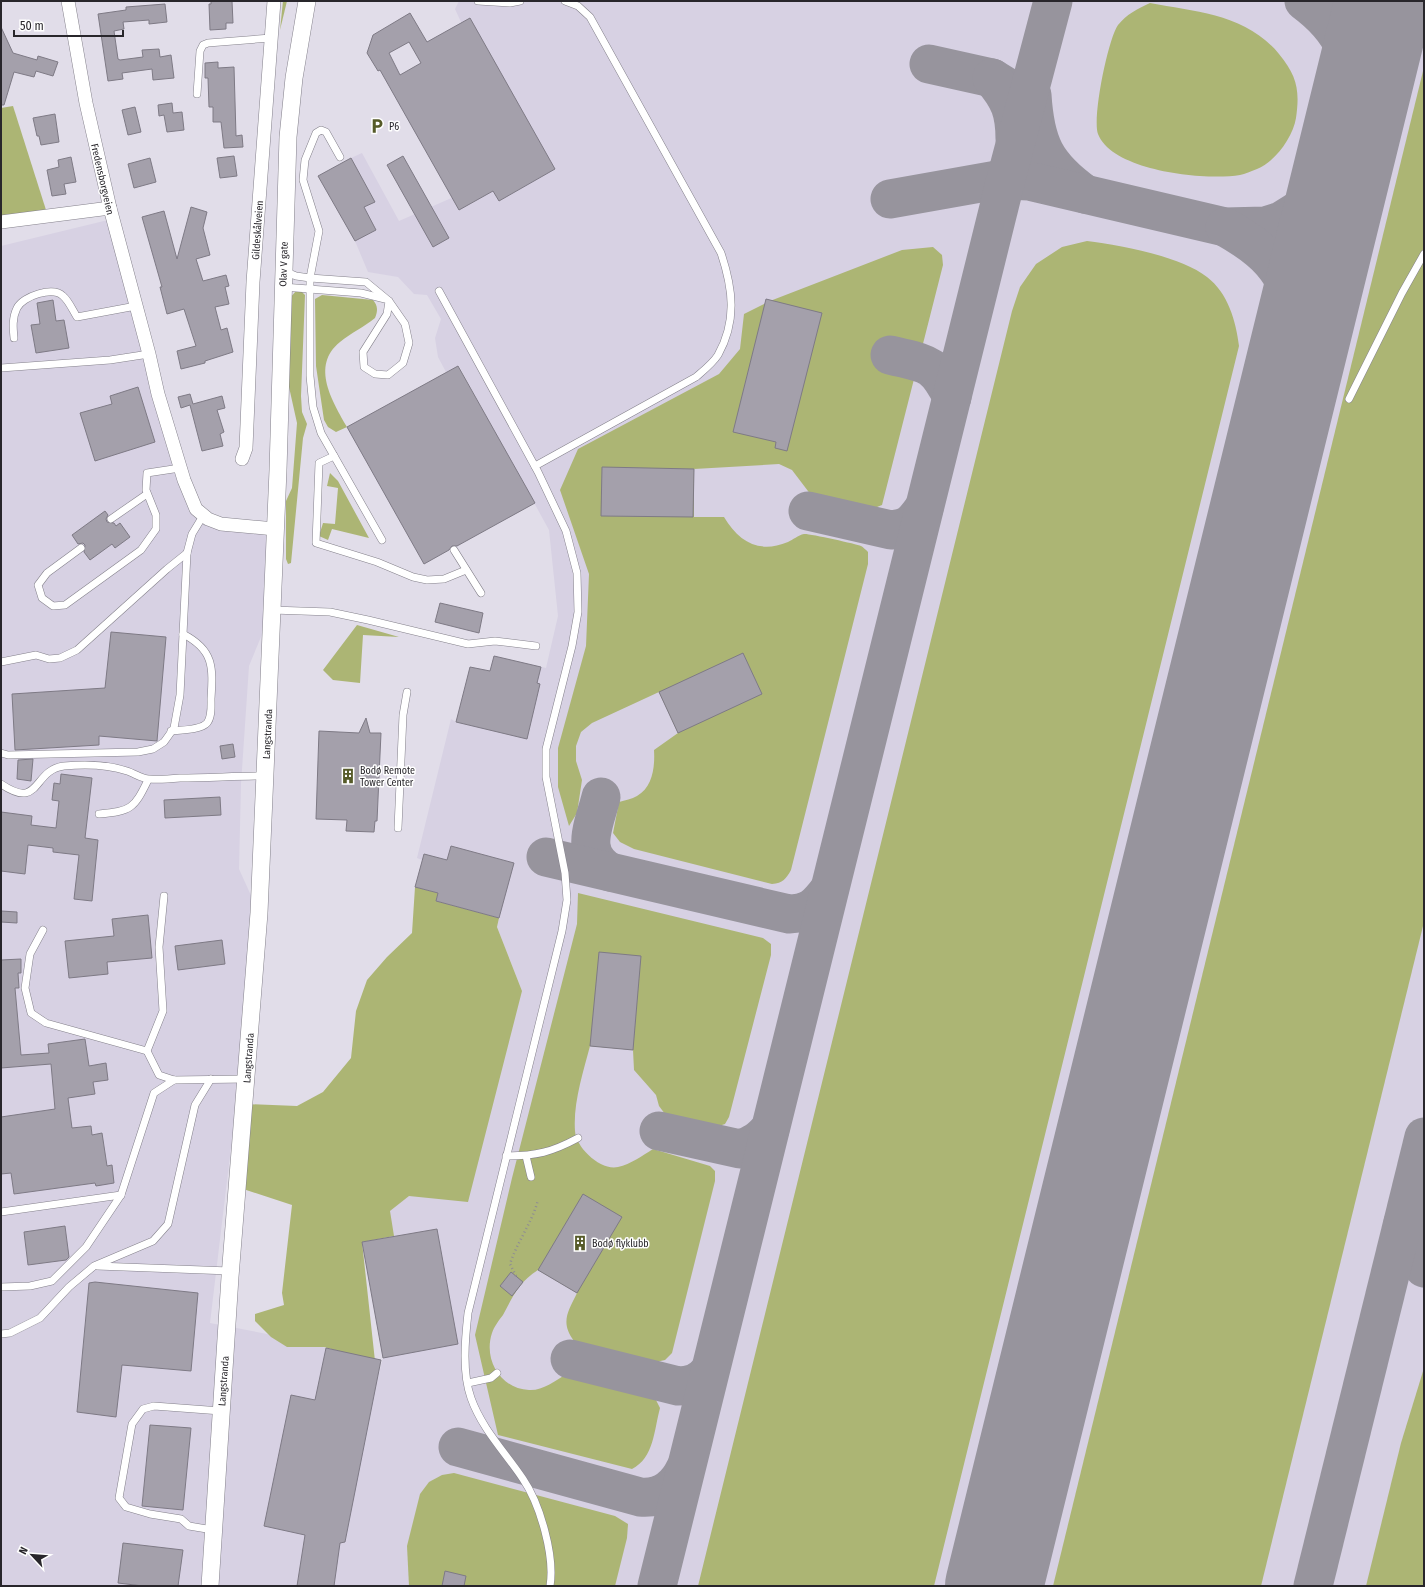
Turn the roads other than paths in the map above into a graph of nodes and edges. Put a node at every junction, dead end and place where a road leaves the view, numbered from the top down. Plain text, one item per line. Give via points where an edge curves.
1 (68, 1) edge
2 (274, 1) edge
3 (307, 1) edge
4 (478, 1) edge
5 (520, 1) edge
6 (565, 1) edge
7 (576, 3) edge
8 (271, 38) junction
9 (196, 94) dead end
10 (340, 157) dead end
11 (110, 208) junction
12 (1, 222) edge
13 (1424, 254) edge
14 (310, 278) junction
15 (283, 279) junction
16 (310, 289) junction
17 (439, 291) dead end
18 (389, 301) junction
19 (136, 306) junction
20 (14, 338) dead end
21 (149, 354) junction
22 (1, 368) edge
23 (1349, 399) dead end
24 (334, 456) junction
25 (242, 459) dead end
26 (535, 466) junction
27 (180, 468) junction
28 (147, 494) junction
29 (203, 516) junction
30 (111, 519) dead end
31 (275, 529) junction
32 (382, 540) dead end
33 (81, 548) dead end
34 (454, 550) dead end
35 (187, 553) junction
36 (466, 570) junction
37 (480, 593) dead end
38 (272, 610) junction
39 (183, 634) junction
40 (536, 646) dead end
41 (1, 662) edge
42 (407, 692) dead end
43 (171, 731) junction
44 (1, 753) edge
45 (265, 776) junction
46 (148, 780) junction
47 (1, 784) edge
48 (99, 814) dead end
49 (398, 828) dead end
50 (164, 896) dead end
51 (43, 930) dead end
52 (147, 1052) junction
53 (211, 1079) junction
54 (246, 1079) junction
55 (174, 1080) junction
56 (578, 1138) dead end
57 (506, 1156) junction
58 (526, 1156) junction
59 (531, 1177) dead end
60 (121, 1195) junction
61 (1, 1212) edge
62 (94, 1266) junction
63 (231, 1271) junction
64 (1, 1287) edge
65 (1, 1334) edge
66 (497, 1373) dead end
67 (468, 1383) junction
68 (221, 1411) junction
69 (213, 1530) junction
70 (210, 1586) edge
71 (550, 1586) edge

1 - 11 street, Fredensborgveien via 86,103
2 - 8 street, Gildeskålveien
3 - 15 street, Olav V gate via 294,78 288,137
4 - 5 lane
6 - 7 lane
7 - 26 lane via 590,17 721,253 729,277 732,300 729,330 717,356 696,377
8 - 9 lane via 208,42 203,45 200,51
8 - 25 street, Gildeskålveien via 253,282 246,448
10 - 14 lane via 326,132 321,130 316,133 305,160 303,180 319,231
11 - 12 street
11 - 19 street, Fredensborgveien
13 - 23 lane
14 - 15 lane via 296,276
14 - 16 lane
14 - 18 lane via 366,282
15 - 16 lane
15 - 31 street, Olav V gate
16 - 18 lane via 361,293
16 - 24 lane via 310,376 313,407 321,433
17 - 26 lane
18 - 18 lane via 387,314 363,352 364,367 375,374 388,375 404,363 409,343 405,324
19 - 20 lane via 77,317 63,296 52,291 32,295 17,306 13,324
19 - 21 street, Fredensborgveien
21 - 22 lane via 110,360
21 - 27 street, Fredensborgveien
24 - 32 lane
24 - 36 lane via 319,463 316,543 427,580 444,579
26 - 57 lane via 566,531 577,573 576,626 546,749 546,777 565,872 567,900 562,931
27 - 28 lane via 147,473
27 - 29 street, Fredensborgveien via 196,509
28 - 30 lane
28 - 33 lane via 156,515 156,529 141,550 65,605 53,606 42,598 38,585 46,573
29 - 31 street via 221,524
29 - 35 lane via 192,534
31 - 38 street, Langstranda
34 - 36 lane
35 - 39 lane
35 - 41 lane via 77,650 60,658 49,659 36,655
36 - 37 lane
38 - 40 lane via 330,612 468,644 495,642
38 - 45 street, Langstranda
39 - 43 lane via 180,694
39 - 43 lane via 201,646 211,662 213,673 210,716 207,723 201,726
42 - 49 lane via 403,714
43 - 44 lane via 158,746 138,752 8,755
45 - 46 lane
45 - 54 street, Langstranda via 259,913
46 - 47 lane via 126,771 82,764 53,769 26,794 15,794
46 - 48 lane via 131,807 119,812
50 - 52 lane via 159,947 163,1011
51 - 52 lane via 30,954 25,988 31,1013 46,1023
52 - 55 lane via 159,1075
53 - 54 lane
53 - 55 lane
53 - 62 lane via 195,1105 168,1224 153,1241
54 - 63 street, Langstranda
55 - 60 lane via 154,1093
56 - 58 lane via 561,1147
57 - 58 lane
57 - 67 lane via 468,1313
58 - 59 lane
60 - 61 lane
60 - 64 lane via 86,1247 52,1281 30,1286
62 - 63 lane
62 - 65 lane via 69,1287 40,1318 10,1333
63 - 68 street, Langstranda
66 - 67 lane via 492,1378
67 - 71 lane via 471,1397 490,1436 524,1480 544,1526 552,1576
68 - 69 street, Langstranda
68 - 69 lane via 154,1406 143,1409 132,1424 119,1498 126,1507 181,1519 188,1526
69 - 70 street, Langstranda

